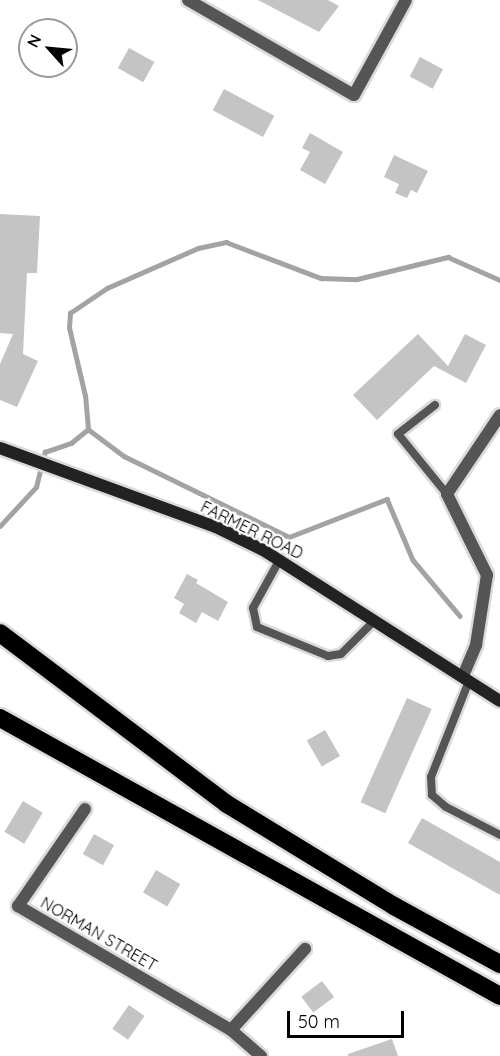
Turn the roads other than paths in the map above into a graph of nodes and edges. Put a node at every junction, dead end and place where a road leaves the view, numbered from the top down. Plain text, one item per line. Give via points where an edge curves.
1 (189, 0) edge
2 (406, 0) edge
3 (435, 405) dead end
4 (500, 415) edge
5 (0, 448) edge
6 (447, 494) junction
7 (280, 559) junction
8 (375, 620) junction
9 (0, 633) edge
10 (466, 679) junction
11 (500, 701) edge
12 (0, 712) edge
13 (0, 718) edge
14 (39, 742) junction
15 (85, 809) dead end
16 (500, 835) edge
17 (304, 949) dead end
18 (500, 964) edge
19 (500, 996) edge
20 (231, 1030) junction
21 (261, 1056) edge

1 - 2 street via 354,95
3 - 6 lane via 398,434
4 - 6 street
5 - 7 street, FARMER ROAD via 216,527
6 - 10 street via 487,575 478,635
7 - 8 street, FARMER ROAD
7 - 8 lane via 253,608 257,627 328,656 341,654
8 - 10 street, FARMER ROAD
9 - 18 highway via 227,804 393,906
10 - 11 street, FARMER ROAD
10 - 16 lane via 431,777 432,795 446,807
12 - 14 highway
13 - 14 highway
14 - 19 highway
15 - 20 street, NORMAN STREET via 18,906
17 - 20 street
20 - 21 street, NORMAN STREET

